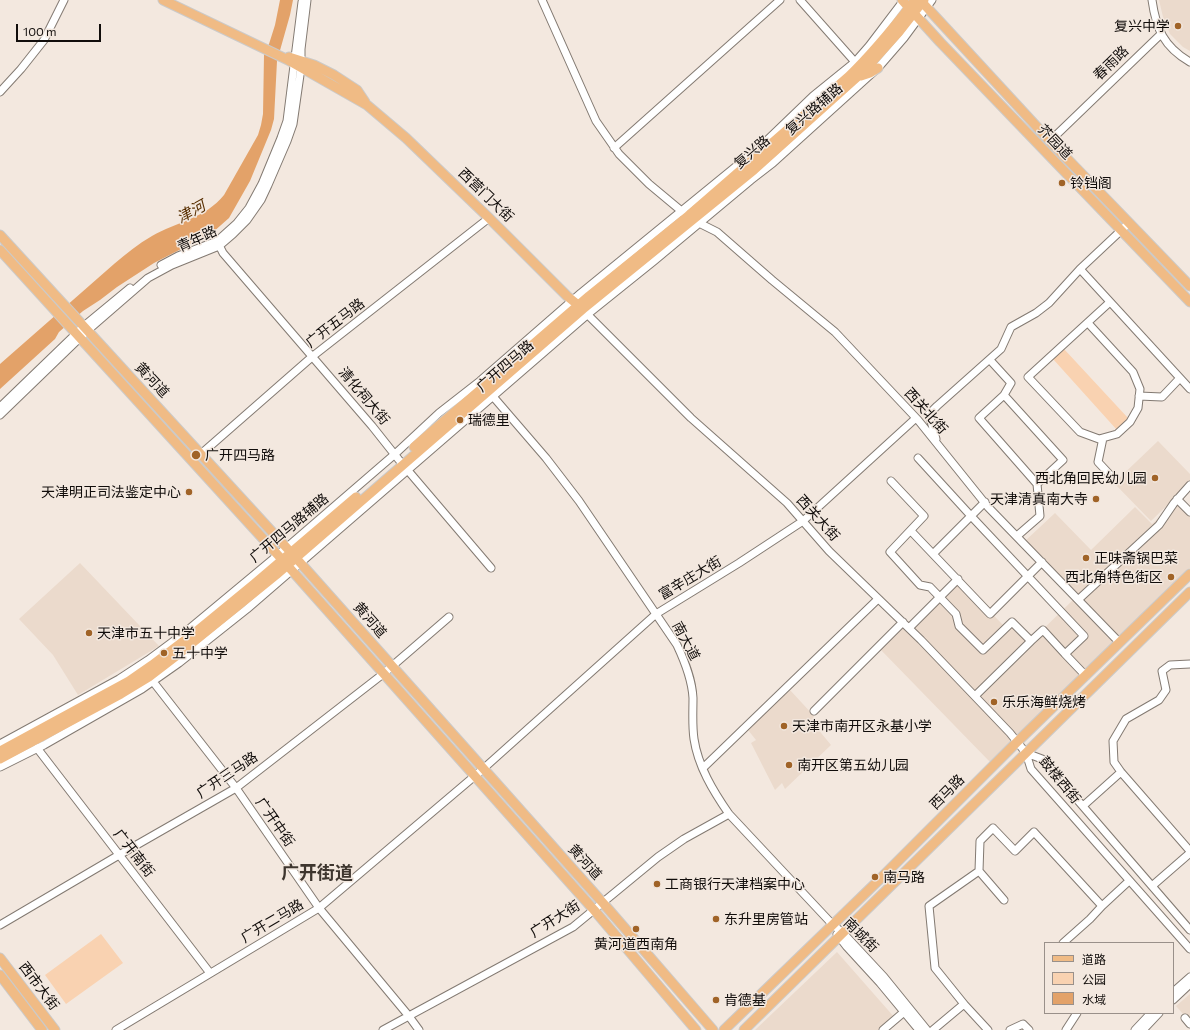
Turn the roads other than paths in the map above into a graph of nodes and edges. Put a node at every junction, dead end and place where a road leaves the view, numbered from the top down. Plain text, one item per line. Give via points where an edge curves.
1 (64, 0) edge
2 (163, 0) edge
3 (172, 0) edge
4 (302, 0) edge
5 (306, 0) edge
6 (542, 0) edge
7 (780, 0) edge
8 (800, 0) edge
9 (932, 0) edge
10 (1152, 0) edge
11 (914, 5) edge
12 (1161, 34) junction
13 (262, 46) junction
14 (294, 61) junction
15 (855, 62) junction
16 (1190, 62) edge
17 (878, 68) junction
18 (858, 77) junction
19 (0, 92) edge
20 (1050, 140) junction
21 (614, 148) junction
22 (690, 217) junction
23 (489, 218) junction
24 (1130, 223) junction
25 (1122, 231) junction
26 (0, 235) edge
27 (218, 244) junction
28 (0, 250) edge
29 (1080, 269) junction
30 (1190, 286) edge
31 (1110, 302) junction
32 (1190, 302) edge
33 (580, 307) junction
34 (1088, 322) junction
35 (84, 326) junction
36 (76, 333) junction
37 (313, 356) junction
38 (990, 360) junction
39 (1180, 378) junction
40 (486, 389) junction
41 (1190, 389) edge
42 (1004, 396) junction
43 (1139, 396) junction
44 (0, 407) edge
45 (0, 415) edge
46 (916, 418) junction
47 (1104, 438) junction
48 (936, 442) junction
49 (201, 454) junction
50 (918, 458) dead end
51 (401, 462) junction
52 (1112, 477) dead end
53 (891, 481) dead end
54 (1037, 484) junction
55 (1190, 485) edge
56 (1177, 499) junction
57 (985, 502) junction
58 (1190, 512) edge
59 (971, 516) junction
60 (803, 521) junction
61 (911, 531) junction
62 (1018, 536) junction
63 (933, 554) junction
64 (294, 555) junction
65 (1042, 562) junction
66 (285, 563) junction
67 (491, 568) dead end
68 (1190, 574) edge
69 (1027, 576) junction
70 (958, 580) junction
71 (1190, 592) edge
72 (940, 597) junction
73 (878, 599) junction
74 (1079, 599) junction
75 (656, 614) junction
76 (449, 617) dead end
77 (903, 622) junction
78 (909, 628) junction
79 (1030, 641) junction
80 (1119, 642) junction
81 (1065, 654) junction
82 (1190, 664) edge
83 (392, 666) junction
84 (147, 674) junction
85 (383, 674) junction
86 (1086, 676) junction
87 (975, 696) junction
88 (814, 711) dead end
89 (1017, 742) junction
90 (0, 744) edge
91 (37, 748) junction
92 (0, 751) edge
93 (1026, 753) junction
94 (0, 759) edge
95 (0, 767) edge
96 (703, 768) junction
97 (483, 769) junction
98 (1121, 772) junction
99 (474, 776) junction
100 (236, 788) junction
101 (1083, 806) junction
102 (729, 814) junction
103 (1190, 852) edge
104 (119, 855) junction
105 (979, 871) junction
106 (1129, 880) junction
107 (1152, 886) junction
108 (1004, 900) dead end
109 (603, 903) junction
110 (1102, 906) junction
111 (319, 908) junction
112 (594, 910) junction
113 (832, 924) junction
114 (0, 925) edge
115 (1190, 930) edge
116 (841, 935) junction
117 (1064, 942) edge
118 (1190, 949) edge
119 (0, 958) edge
120 (210, 973) junction
121 (0, 975) edge
122 (1190, 977) edge
123 (1190, 984) edge
124 (1174, 991) edge
125 (1174, 999) edge
126 (964, 1004) junction
127 (904, 1012) junction
128 (1076, 1014) edge
129 (1150, 1014) edge
130 (1158, 1014) edge
131 (408, 1015) junction
132 (1185, 1018) dead end
133 (1190, 1024) edge
134 (42, 1030) edge
135 (55, 1030) edge
136 (116, 1030) edge
137 (383, 1030) edge
138 (419, 1030) edge
139 (696, 1030) edge
140 (713, 1030) edge
141 (724, 1030) edge
142 (744, 1030) edge
143 (883, 1030) edge
144 (919, 1030) edge
145 (927, 1030) edge
146 (933, 1030) edge
147 (988, 1030) edge
148 (1010, 1030) edge
149 (1029, 1030) edge
150 (1066, 1030) edge
151 (1135, 1030) edge
152 (1143, 1030) edge

1 - 19 street via 44,40
2 - 13 main road
3 - 13 main road
4 - 14 street, 青年路
5 - 14 street, 青年路 via 301,49
6 - 21 street, 西关北街 via 596,121
7 - 21 street
8 - 15 street
9 - 11 street, 复兴路辅路
10 - 12 street
11 - 15 street, 复兴路辅路
11 - 17 street, 复兴路辅路 via 904,38
11 - 18 main road, 复兴路 via 895,38
11 - 20 main road, 芥园道
11 - 22 main road, 复兴路 via 858,68
11 - 25 main road, 芥园道
12 - 16 street via 1170,47
12 - 20 street, 春雨路
13 - 14 main road, 西营门大街
14 - 23 main road, 西营门大街 via 367,105 406,138
14 - 27 street, 青年路 via 287,121 282,138 249,208
15 - 22 street, 复兴路辅路 via 813,96
17 - 18 main road
17 - 22 street, 复兴路辅路 via 773,163 751,180
18 - 22 main road, 复兴路 via 754,170
20 - 24 main road, 芥园道
21 - 22 street, 西关北街 via 649,184
22 - 33 street, 复兴路辅路
22 - 33 main road, 复兴路
22 - 33 street, 复兴路辅路 via 654,261
22 - 46 street, 西关北街 via 717,232 835,332
23 - 33 main road, 西营门大街
23 - 37 street, 广开五马路
24 - 25 street
24 - 30 main road, 芥园道
25 - 29 street
25 - 32 main road, 芥园道
26 - 35 main road, 黄河道
27 - 35 street, 青年路 via 153,275
27 - 37 street, 清化祠大街 via 223,253
28 - 36 main road, 黄河道
29 - 31 street
29 - 38 street via 1045,306 1011,327 1001,349
31 - 34 street
31 - 39 street
33 - 40 main road, 广开四马路
33 - 40 street, 广开四马路辅路
33 - 60 street, 西关大街 via 691,418 787,503
34 - 43 street via 1132,372 1140,389
34 - 47 street via 1028,376 1080,432 1099,439
35 - 36 street, 青年路
35 - 49 main road, 黄河道
36 - 44 street, 青年路
36 - 45 street, 青年路
36 - 66 main road, 黄河道
37 - 49 street, 广开五马路
37 - 51 street, 清化祠大街
38 - 42 street via 1011,383
38 - 48 street via 929,414
39 - 41 street
39 - 43 street via 1162,397
40 - 51 main road, 广开四马路
40 - 51 street, 广开四马路辅路 via 439,413
40 - 75 street, 南大道 via 546,458 579,501
42 - 54 street via 979,418
42 - 54 street via 1063,460
43 - 47 street via 1138,408 1130,422 1117,434
46 - 48 street, 西关北街
46 - 60 street, 富辛庄大街
47 - 52 street via 1098,462
48 - 57 street, 西关北街
49 - 64 main road, 黄河道
50 - 59 street
51 - 64 main road, 广开四马路
51 - 64 street, 广开四马路辅路
51 - 67 street, 清化祠大街
53 - 61 street via 924,516
54 - 62 street via 1040,516
55 - 56 street
56 - 58 street
56 - 74 street via 1159,525
57 - 59 street
57 - 62 street, 西关北街
59 - 63 street
59 - 69 street
60 - 73 street, 西关大街 via 829,551
60 - 75 street, 富辛庄大街
61 - 63 street
61 - 72 street via 890,552 920,585 930,587
62 - 65 street, 西关北街
63 - 70 street
64 - 66 main road, 广开四马路
64 - 66 street, 广开四马路辅路
64 - 83 main road, 黄河道
65 - 69 street
65 - 74 street, 西关北街
66 - 84 main road, 广开四马路 via 175,657
66 - 84 street, 广开四马路辅路 via 183,634
66 - 85 main road, 黄河道
68 - 80 main road, 西马路
69 - 70 street via 990,614
69 - 81 street via 1084,636
70 - 72 street
71 - 93 main road, 西马路
72 - 78 street
72 - 79 street via 956,614 959,626 983,650 1012,622
73 - 77 street, 西关大街
73 - 96 street
74 - 80 street, 西关北街
75 - 96 street, 南大道 via 685,662 693,698 694,741
75 - 97 street, 富辛庄大街
76 - 83 street, 广开三马路
77 - 78 street, 西关大街
77 - 88 street
78 - 87 street, 西关大街
79 - 81 street via 1043,630
79 - 87 street
80 - 86 main road, 西马路
81 - 86 street
82 - 98 street via 1170,665 1162,671 1166,690 1159,700 1126,719 1113,741 1114,762
83 - 85 street, 广开三马路
83 - 97 main road, 黄河道
84 - 90 street, 广开四马路辅路 via 119,679
84 - 91 street, 广开四马路
84 - 92 main road, 广开四马路 via 129,681
84 - 94 main road, 广开四马路 via 121,694
84 - 100 street, 广开中街
85 - 99 main road, 黄河道
85 - 100 street, 广开三马路
86 - 89 main road, 西马路
87 - 89 street, 西关大街
89 - 93 street, 西关大街
89 - 113 main road, 西马路
91 - 95 street, 广开四马路
91 - 104 street, 广开南街
93 - 101 street, 鼓楼西街 via 1042,759
93 - 106 street, 鼓楼西街 via 1031,769
93 - 116 main road, 西马路
96 - 102 street, 南大道
97 - 99 street, 广开二马路
97 - 109 main road, 黄河道
98 - 101 street
98 - 103 street
99 - 111 street, 广开二马路
99 - 112 main road, 黄河道
100 - 104 street, 广开三马路
100 - 111 street, 广开中街
101 - 107 street, 鼓楼西街
102 - 109 street, 广开大街 via 658,857
102 - 113 street, 南大道
103 - 107 street
104 - 114 street, 广开三马路
104 - 120 street, 广开南街
105 - 108 street
105 - 110 street via 980,840 993,828 1015,851 1034,832
105 - 126 street via 929,906 935,968
106 - 110 street
106 - 118 street, 鼓楼西街
107 - 115 street, 鼓楼西街
109 - 112 street, 广开大街
109 - 140 main road, 黄河道
110 - 117 street
111 - 120 street, 广开二马路
111 - 131 street, 广开中街
112 - 131 street, 广开大街 via 573,927
112 - 139 main road, 黄河道
113 - 116 street, 南城街
113 - 141 main road, 西马路
116 - 127 street, 南城街
116 - 142 main road, 西马路
116 - 145 street, 南城街 via 884,977
119 - 135 main road, 西市大街
120 - 136 street, 广开二马路
121 - 134 main road, 西市大街
122 - 124 street
123 - 125 street
126 - 146 street
126 - 147 street
127 - 143 street
127 - 144 street, 南城街
128 - 150 street
129 - 151 street
130 - 152 street
131 - 137 street, 广开大街
131 - 138 street, 广开中街
132 - 133 street
148 - 149 street via 1023,1024

